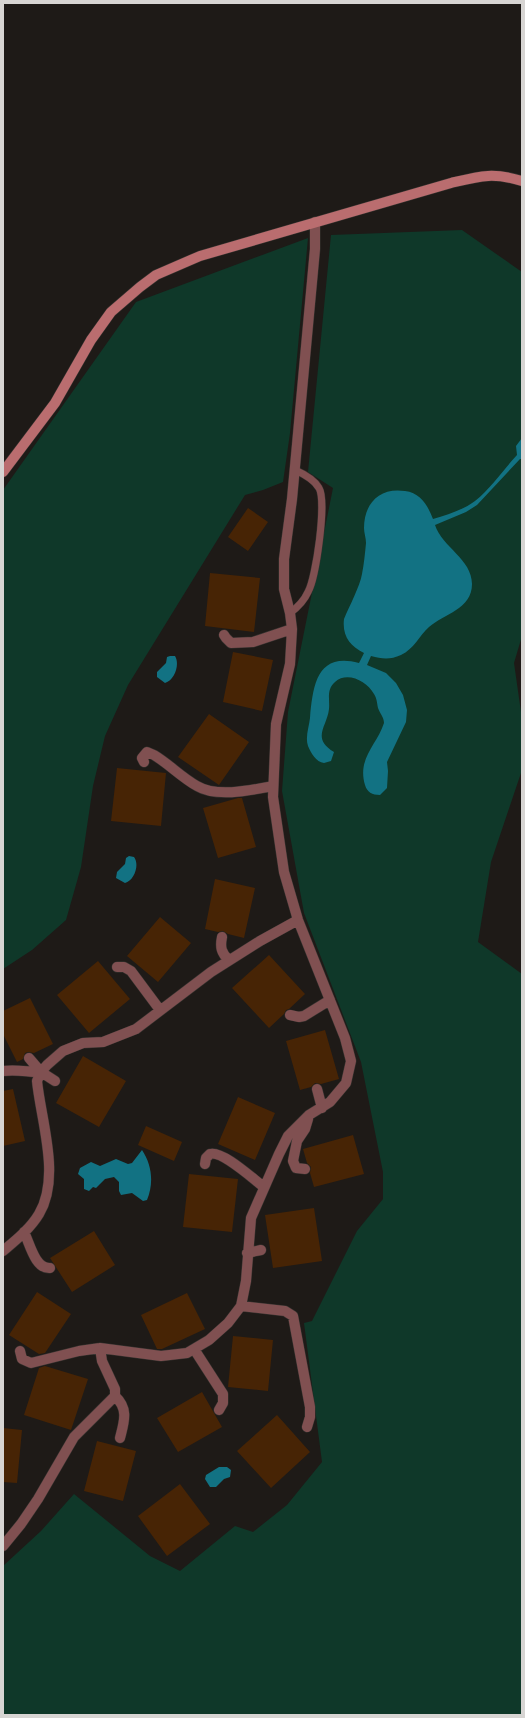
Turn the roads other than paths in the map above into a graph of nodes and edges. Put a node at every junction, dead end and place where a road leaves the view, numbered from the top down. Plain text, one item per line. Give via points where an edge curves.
1 (522, 181) edge
2 (315, 222) junction
3 (295, 470) junction
4 (3, 472) edge
5 (290, 613) junction
6 (292, 629) junction
7 (224, 635) dead end
8 (144, 762) dead end
9 (273, 786) junction
10 (298, 920) junction
11 (222, 937) dead end
12 (229, 960) junction
13 (117, 967) dead end
14 (330, 1000) junction
15 (160, 1010) junction
16 (290, 1016) dead end
17 (29, 1058) dead end
18 (3, 1071) edge
19 (41, 1072) junction
20 (55, 1081) dead end
21 (317, 1089) dead end
22 (322, 1108) junction
23 (309, 1115) junction
24 (205, 1164) dead end
25 (305, 1169) dead end
26 (264, 1187) junction
27 (24, 1232) junction
28 (261, 1250) dead end
29 (3, 1252) edge
30 (247, 1253) junction
31 (50, 1268) dead end
32 (241, 1306) junction
33 (100, 1348) junction
34 (194, 1349) junction
35 (20, 1351) dead end
36 (115, 1396) junction
37 (219, 1410) dead end
38 (307, 1426) dead end
39 (120, 1438) dead end
40 (3, 1546) edge

1 - 2 street via 495,175 479,176
2 - 3 street via 315,249
2 - 4 street via 200,256 163,272 140,287 111,312 90,340 55,403
3 - 5 street via 284,559 284,589
3 - 5 lane via 314,482 319,488 323,503 309,591 300,605
5 - 6 street
6 - 7 street via 245,645 231,643
6 - 9 street via 290,664 276,724
8 - 9 street via 142,758 147,752 185,774 198,787 215,796
9 - 10 street via 284,872
10 - 12 street
10 - 14 street
11 - 12 street via 221,950
12 - 15 street
13 - 15 street via 133,970
14 - 16 street via 304,1016
14 - 22 street via 351,1060 346,1083
15 - 19 street via 136,1029 103,1042 83,1043 63,1051
17 - 19 street
18 - 19 street
19 - 20 street
19 - 27 street via 37,1081 49,1161 48,1190 39,1213
21 - 22 street
22 - 23 street
23 - 25 street via 305,1129 297,1142 293,1161 296,1168
23 - 26 street via 288,1136
24 - 26 street via 206,1158 212,1153 227,1156
26 - 30 street via 251,1218
27 - 29 street
27 - 31 street via 39,1264
28 - 30 street
30 - 32 street via 246,1281
32 - 34 street via 228,1323
32 - 38 street via 285,1311 293,1316 310,1407
33 - 34 street via 161,1356
33 - 35 street via 79,1350 31,1363 22,1359
33 - 36 street via 102,1361 115,1389
34 - 37 street via 223,1394 224,1403
36 - 39 street via 125,1413
36 - 40 street via 74,1438 38,1499

